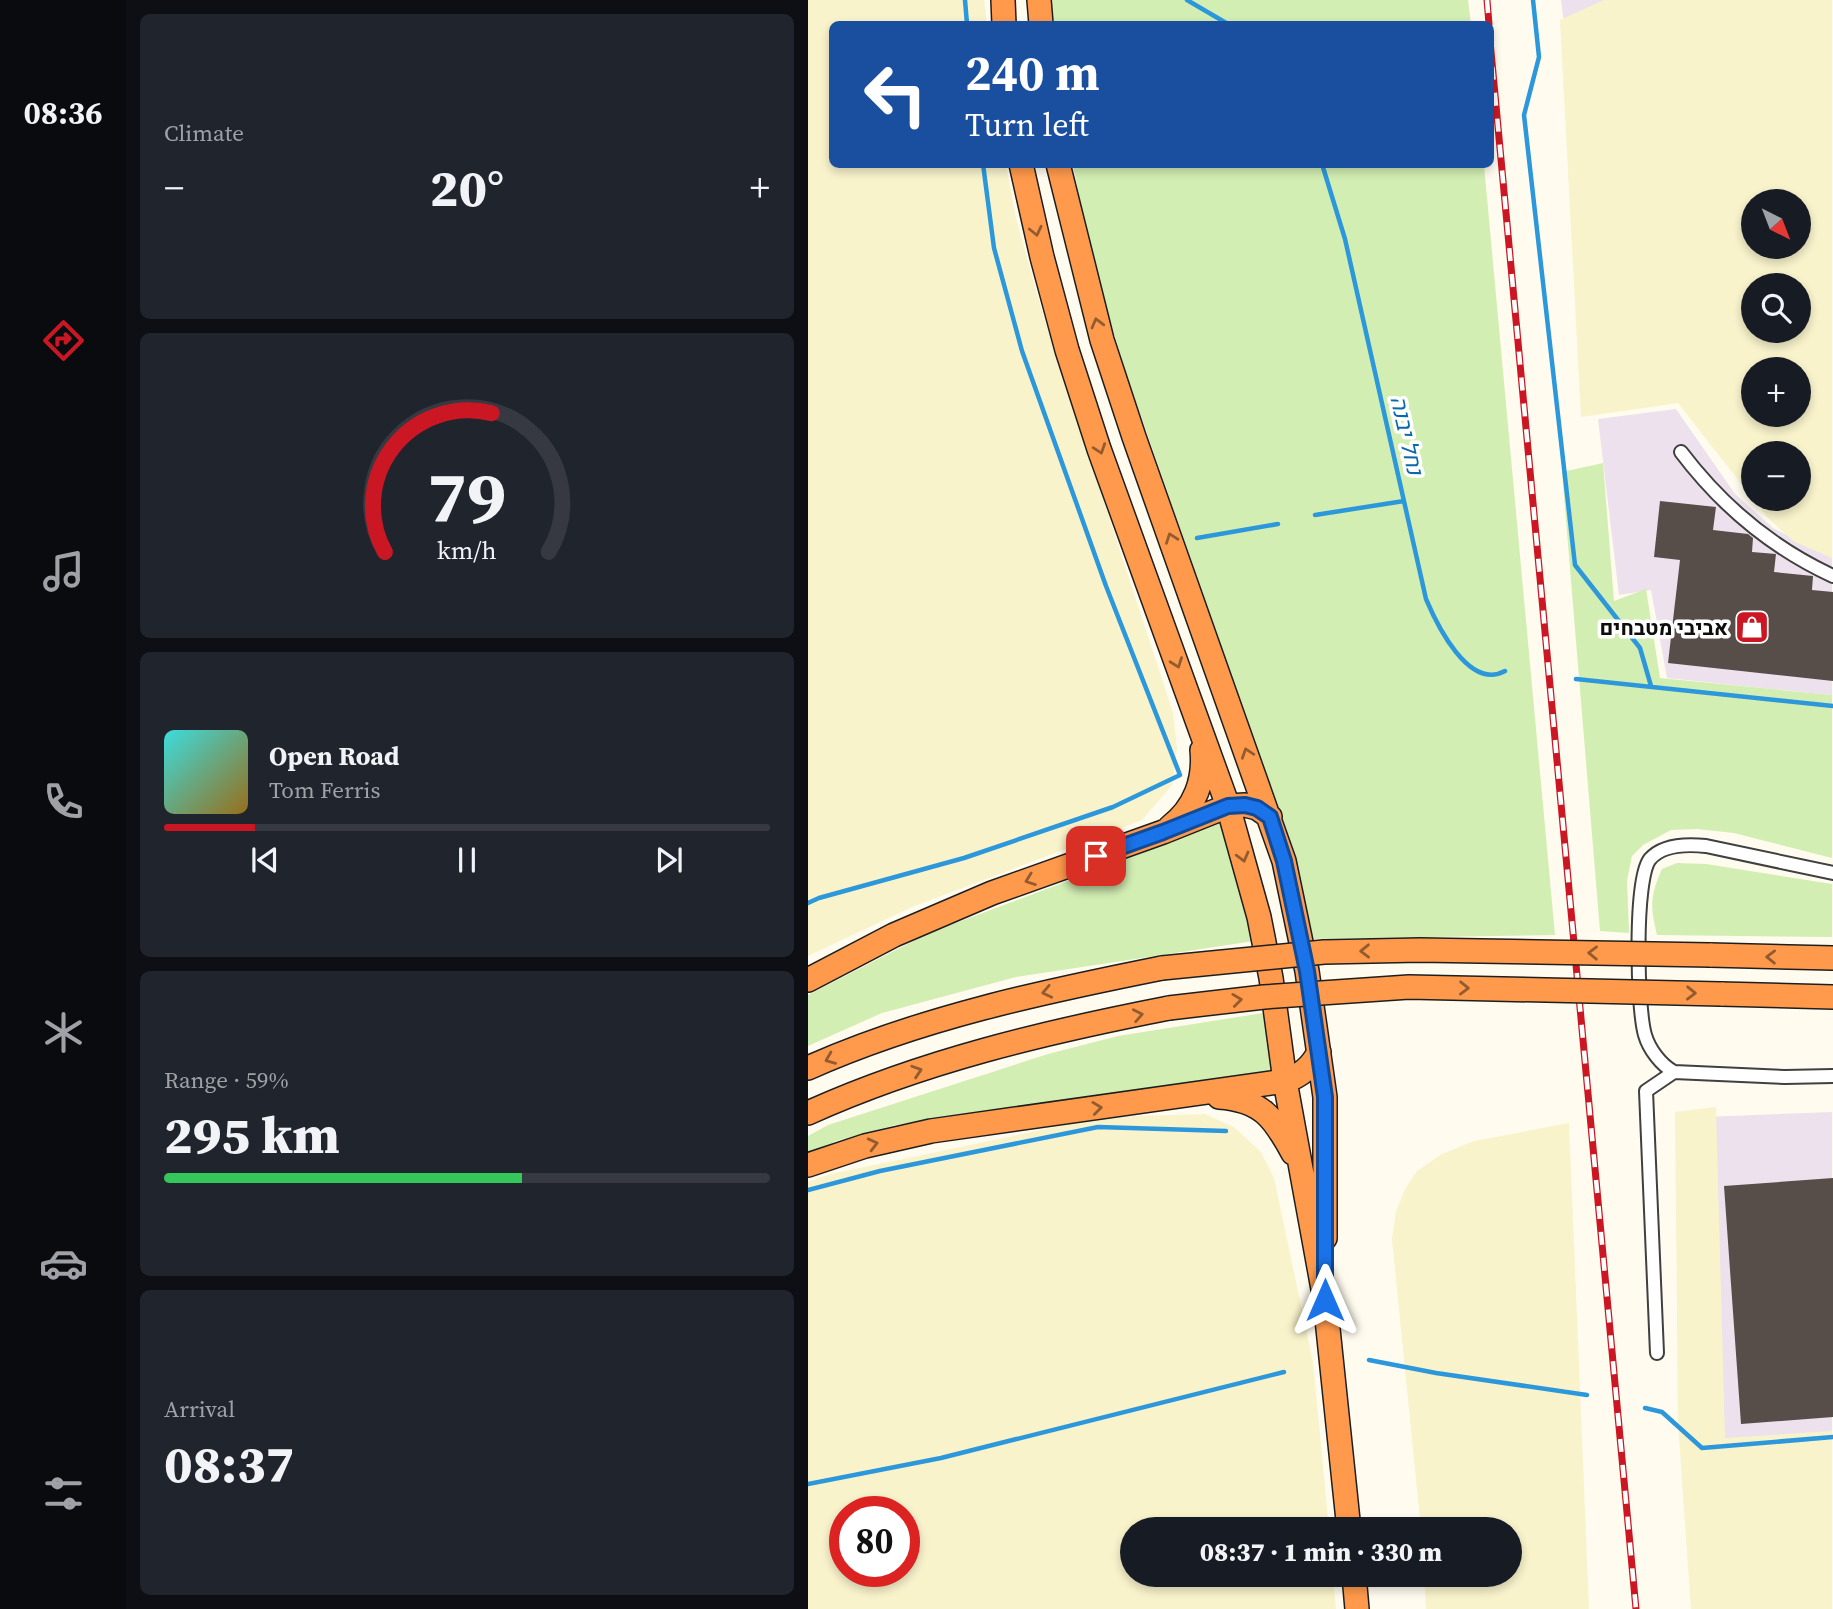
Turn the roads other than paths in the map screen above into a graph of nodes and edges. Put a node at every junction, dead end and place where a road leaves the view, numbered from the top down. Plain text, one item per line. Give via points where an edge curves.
1 (1003, 0) edge
2 (1039, 0) edge
3 (1004, 21) edge
4 (1041, 21) edge
5 (1022, 168) edge
6 (1059, 168) edge
7 (1681, 452) dead end
8 (1832, 576) edge
9 (1198, 723) junction
10 (1228, 806) junction
11 (1270, 817) junction
12 (1163, 832) junction
13 (1832, 873) edge
14 (1832, 958) edge
15 (808, 980) edge
16 (1832, 999) edge
17 (1319, 1052) junction
18 (808, 1068) edge
19 (1674, 1072) junction
20 (1832, 1076) edge
21 (1285, 1081) junction
22 (1192, 1096) junction
23 (808, 1113) edge
24 (808, 1165) edge
25 (1302, 1172) junction
26 (1325, 1300) junction
27 (1657, 1353) dead end
28 (1348, 1517) edge
29 (1354, 1587) edge
30 (1357, 1609) edge

1 - 3 highway
2 - 4 highway
5 -> 9 highway via 1067,350
11 -> 6 highway via 1102,340
7 - 8 street via 1733,512 1764,537
9 - 10 highway
9 - 12 highway via 1202,780 1181,817
10 - 11 highway via 1257,808
10 - 12 highway
10 -> 21 highway via 1259,917
11 - 17 highway via 1294,904
12 -> 15 highway via 992,893 894,935
13 - 19 street via 1690,845 1663,850 1651,858 1640,891 1644,1034 1665,1067
14 -> 18 highway, bridge via 1324,951 1162,968 972,1012 867,1044
23 -> 16 highway, bridge via 881,1083 1040,1035 1169,1009 1264,997 1409,987
17 - 21 highway via 1304,1071
17 - 26 highway via 1325,1097
19 - 20 street
19 - 27 street via 1646,1091
21 - 22 highway
21 - 25 highway
24 -> 22 highway via 931,1131
22 - 25 highway via 1258,1107 1279,1129
25 - 26 highway
26 - 28 highway
29 - 30 highway

